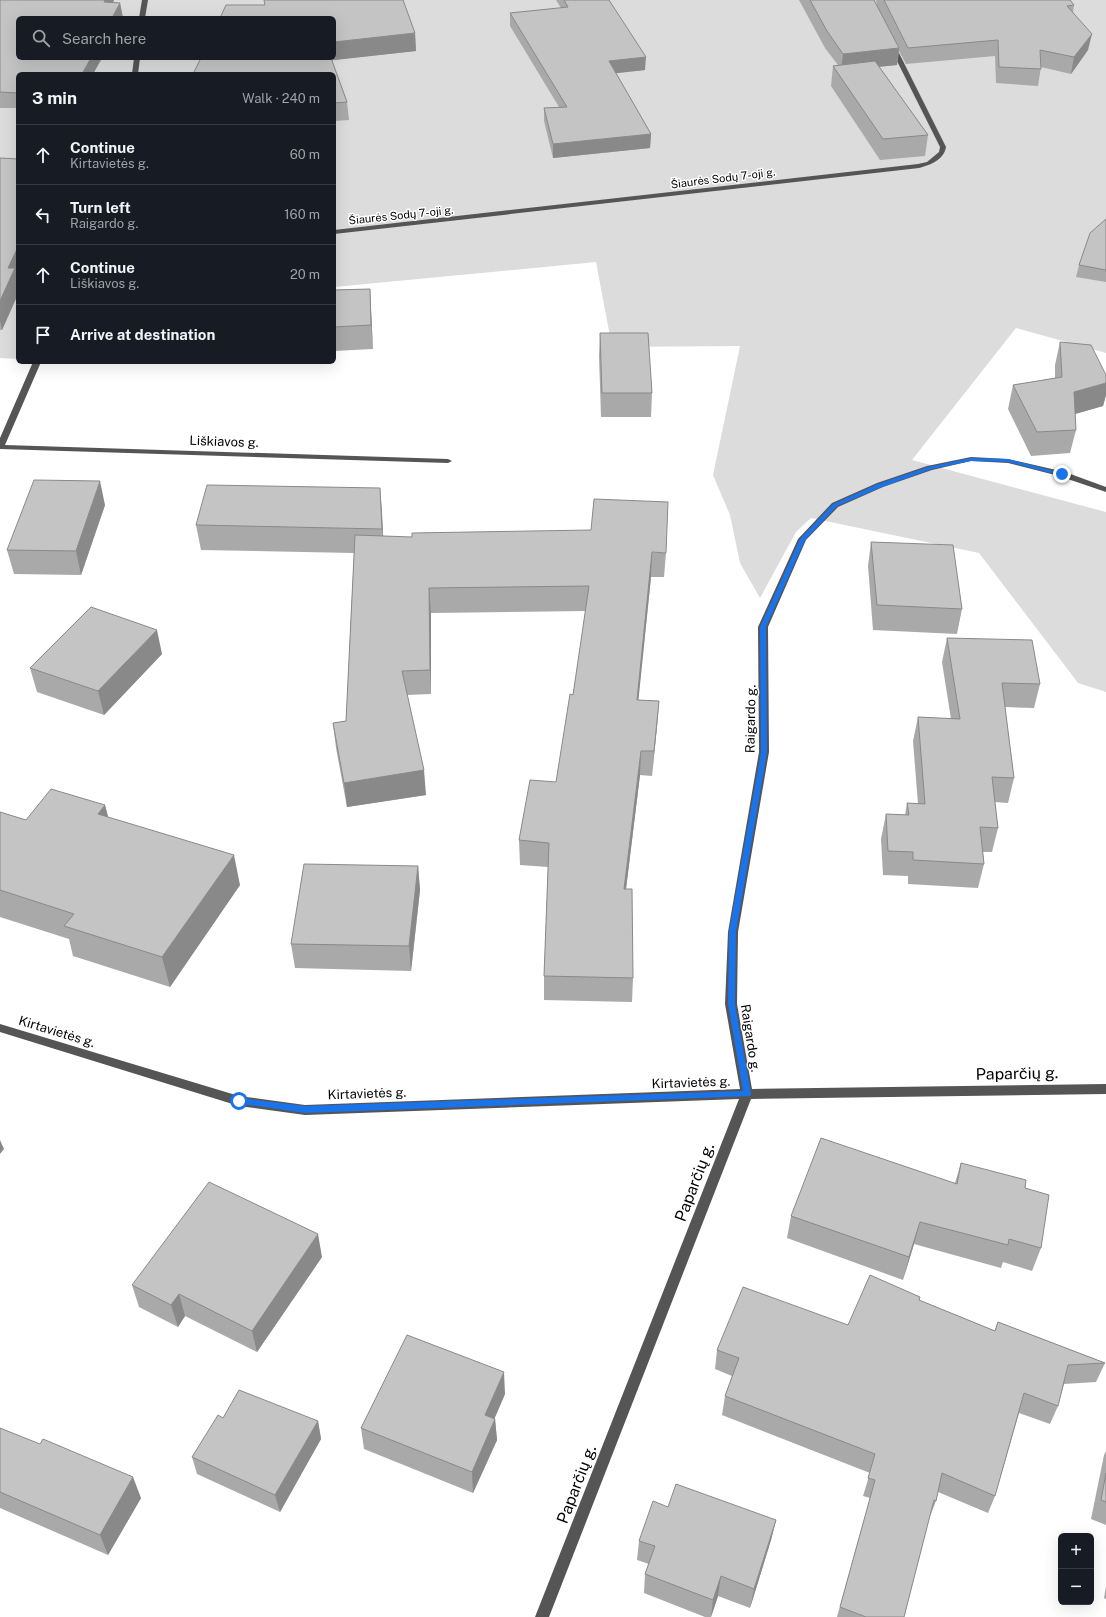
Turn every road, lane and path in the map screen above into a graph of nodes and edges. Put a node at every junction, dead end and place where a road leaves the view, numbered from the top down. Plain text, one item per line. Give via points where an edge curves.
1 (145, 0) edge
2 (142, 16) edge
3 (888, 38) edge
4 (137, 60) edge
5 (135, 72) edge
6 (336, 232) edge
7 (36, 364) edge
8 (0, 447) edge
9 (448, 461) dead end
10 (1106, 490) edge
11 (0, 1028) edge
12 (1106, 1089) edge
13 (747, 1094) junction
14 (542, 1617) edge

1 - 2 street
3 - 6 street, Šiaurės Sodų 7-oji g. via 943,147 942,153 929,163
4 - 5 street
7 - 8 street
8 - 9 street, Liškiavos g.
10 - 13 street, Raigardo g. via 1062,474 1008,461 971,459 930,468 880,485 835,505 802,539 763,627 764,752 733,932 731,1004
11 - 13 street, Kirtavietės g. via 239,1101 305,1110
12 - 13 street, Paparčių g.
13 - 14 street, Paparčių g.

